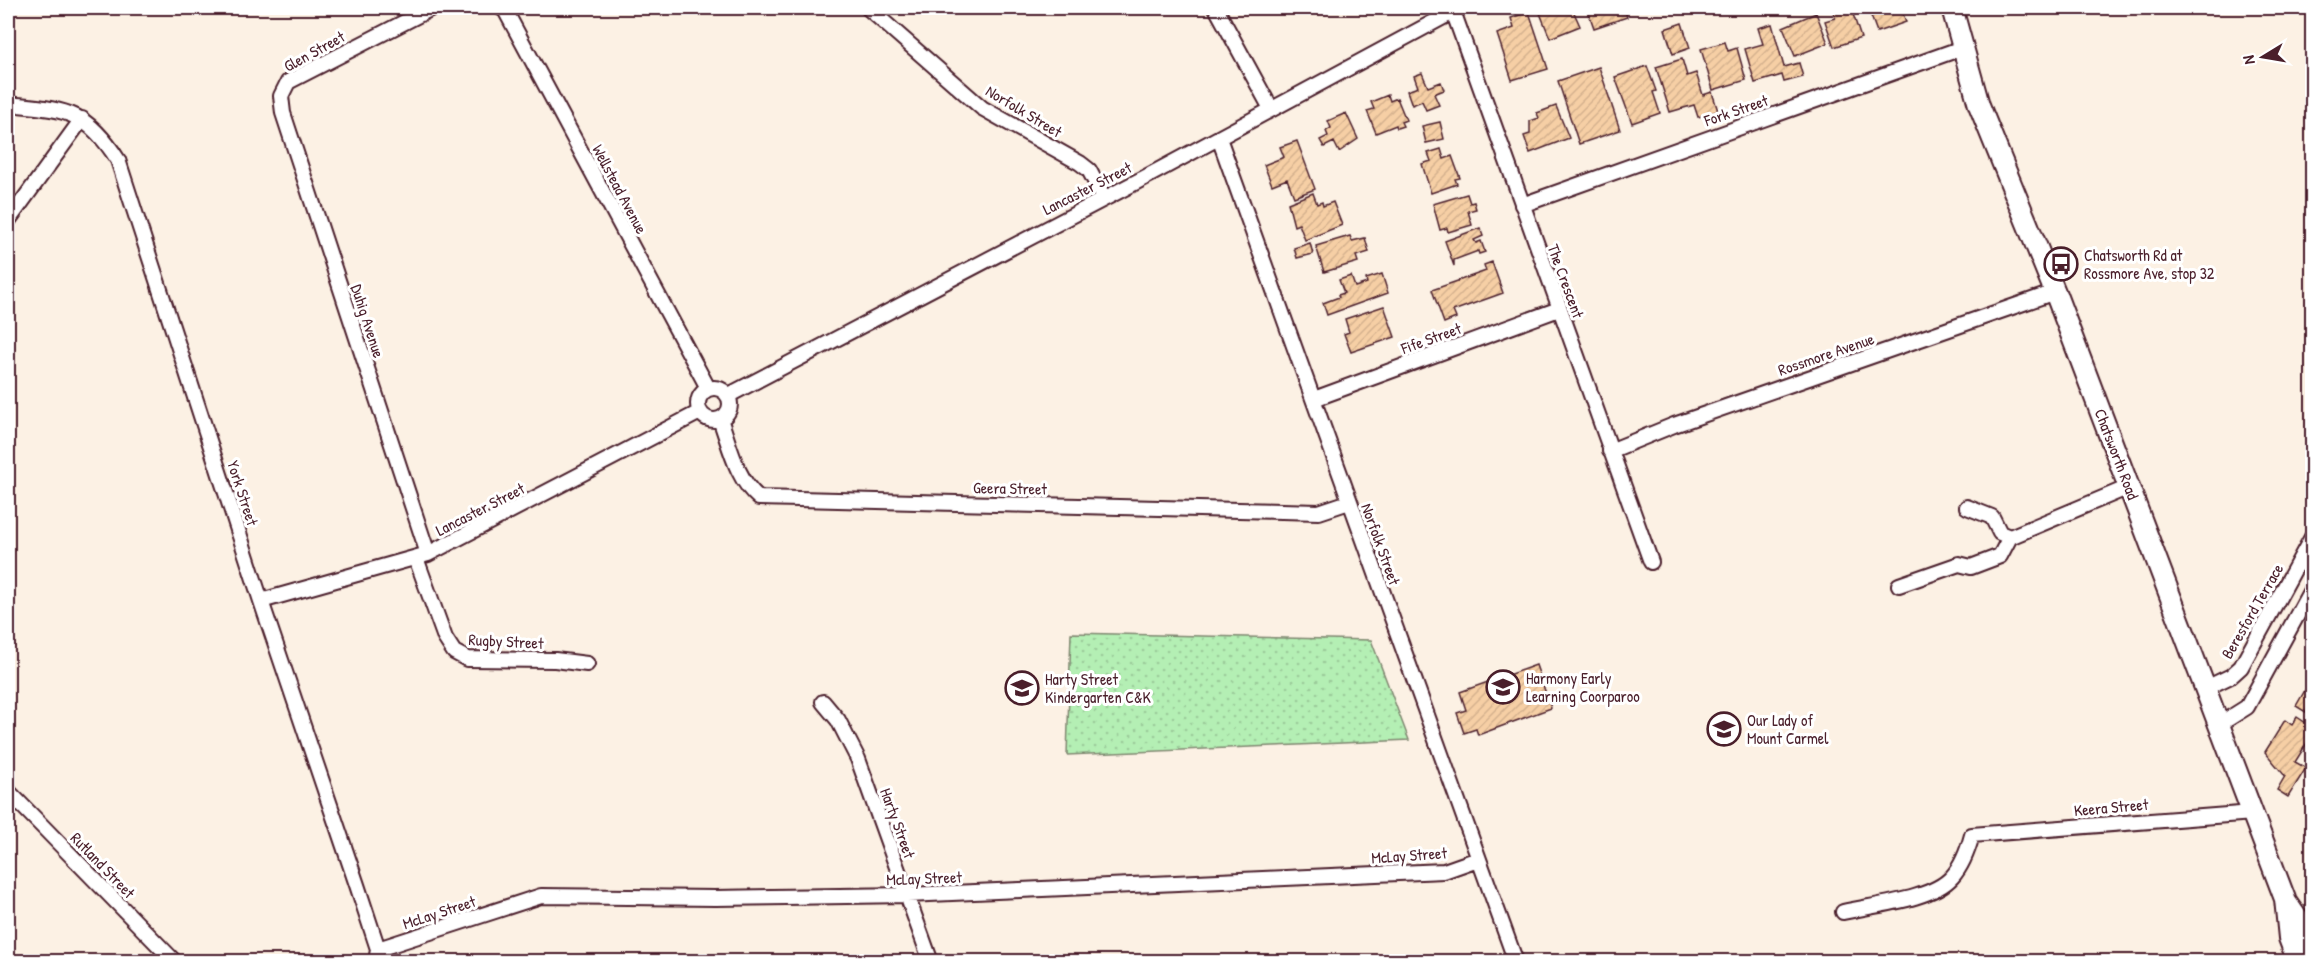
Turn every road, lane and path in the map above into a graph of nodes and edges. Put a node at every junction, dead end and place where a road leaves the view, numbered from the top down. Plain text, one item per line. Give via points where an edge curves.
1 (432, 8) edge
2 (501, 8) edge
3 (868, 8) edge
4 (1216, 8) edge
5 (1952, 8) edge
6 (1456, 9) edge
7 (1962, 48) junction
8 (281, 96) joint
9 (8, 104) edge
10 (1270, 107) junction
11 (82, 119) junction
12 (1219, 138) junction
13 (1104, 198) junction
14 (1522, 205) junction
15 (8, 221) edge
16 (2055, 292) junction
17 (1559, 309) junction
18 (708, 388) junction
19 (729, 395) junction
20 (1314, 399) junction
21 (700, 412) junction
22 (720, 419) junction
23 (1610, 451) junction
24 (2129, 487) junction
25 (1349, 502) junction
26 (1967, 507) dead end
27 (2010, 537) junction
28 (2313, 537) edge
29 (422, 556) junction
30 (1651, 562) dead end
31 (1899, 585) dead end
32 (2313, 588) edge
33 (261, 602) junction
34 (587, 663) dead end
35 (2206, 688) junction
36 (823, 702) dead end
37 (2220, 724) junction
38 (8, 791) edge
39 (2253, 813) junction
40 (1478, 859) junction
41 (907, 895) junction
42 (2285, 899) junction
43 (1843, 912) dead end
44 (2313, 947) edge
45 (377, 955) edge
46 (175, 962) edge
47 (931, 962) edge
48 (1516, 962) edge
49 (2298, 962) edge

1 - 8 street, Glen Street via 288,82
2 - 18 street, Wellstead Avenue
3 - 13 street, Norfolk Street via 982,108 1089,170
4 - 10 street
5 - 7 main road, Chatsworth Road
6 - 10 street, Lancaster Street
6 - 14 street, The Crescent
7 - 14 street, Fork Street
7 - 16 main road, Chatsworth Road via 1979,105
8 - 29 street, Duhig Avenue via 286,124
9 - 11 street, York Street via 58,110
10 - 12 street, Lancaster Street
11 - 15 street
11 - 33 street, York Street via 103,135 118,160
12 - 13 street, Lancaster Street
12 - 20 street, Norfolk Street
13 - 19 street, Lancaster Street
14 - 17 street, The Crescent
16 - 23 street, Rossmore Avenue
16 - 24 main road, Chatsworth Road
17 - 20 street, Fife Street
17 - 23 street, The Crescent
18 - 19 street via 722,389
18 - 21 street via 698,400
19 - 22 street via 729,412
20 - 25 street, Norfolk Street
21 - 22 street via 711,420
21 - 29 street, Lancaster Street
22 - 25 street, Geera Street via 740,474 759,498 1319,512
23 - 30 street, The Crescent
24 - 27 street
24 - 35 main road, Chatsworth Road
25 - 40 street, Norfolk Street
26 - 27 street via 1992,517 2000,533
27 - 31 street via 2000,556 1971,567 1959,564
28 - 35 street, Beresford Terrace via 2241,667
29 - 33 street, Lancaster Street
29 - 34 street, Rugby Street via 445,638 454,652 467,659
32 - 37 street via 2247,707
33 - 45 street, York Street
35 - 37 main road, Chatsworth Road
36 - 41 street, Harty Street via 838,720 858,759
37 - 39 main road, Chatsworth Road
38 - 46 street, Rutland Street
39 - 42 main road, Chatsworth Road
39 - 43 street, Keera Street via 1972,836 1953,876 1936,890
40 - 41 street, McLay Street via 1444,871
40 - 48 street, Norfolk Street
41 - 45 street, McLay Street via 541,896
41 - 47 street, Harty Street
42 - 44 main road, Chatsworth Road
42 - 49 main road, Chatsworth Road via 2289,938

